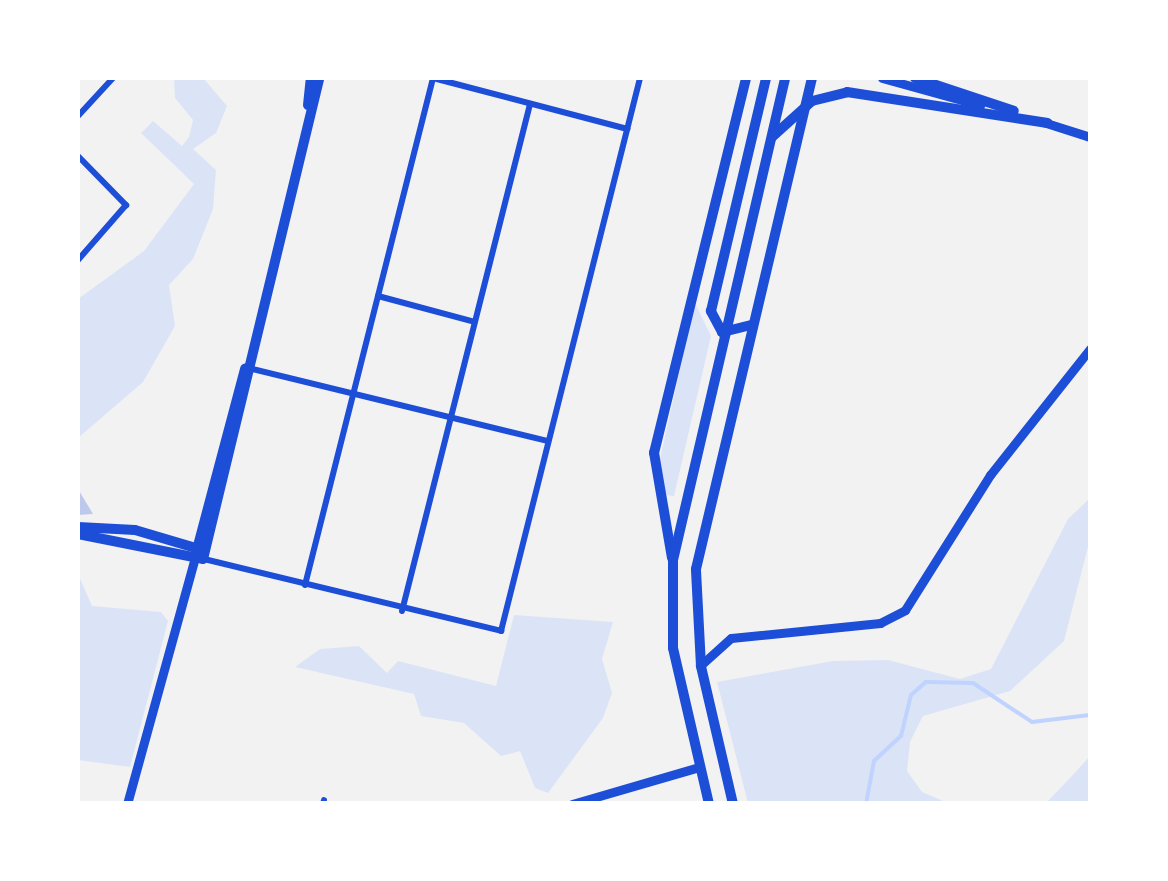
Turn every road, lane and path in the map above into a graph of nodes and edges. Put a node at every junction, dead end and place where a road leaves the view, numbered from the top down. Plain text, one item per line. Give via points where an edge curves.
1 (114, 78) edge
2 (315, 78) edge
3 (434, 78) edge
4 (640, 78) edge
5 (746, 78) edge
6 (766, 78) edge
7 (781, 78) edge
8 (812, 78) edge
9 (882, 78) edge
10 (914, 78) edge
11 (766, 98) junction
12 (530, 104) junction
13 (805, 105) junction
14 (78, 116) edge
15 (1048, 123) junction
16 (626, 128) junction
17 (1090, 137) edge
18 (770, 140) junction
19 (78, 156) edge
20 (78, 260) edge
21 (378, 296) junction
22 (475, 322) junction
23 (752, 325) junction
24 (722, 332) junction
25 (1090, 349) edge
26 (249, 368) junction
27 (354, 394) junction
28 (451, 417) junction
29 (548, 441) junction
30 (78, 530) edge
31 (200, 554) junction
32 (672, 560) junction
33 (306, 585) junction
34 (402, 611) junction
35 (701, 666) junction
36 (699, 767) junction
37 (572, 803) edge
38 (127, 804) edge
39 (709, 804) edge
40 (733, 804) edge

1 - 14 street
2 - 26 main road
3 - 12 street
3 - 21 street
4 - 16 street
5 - 32 main road via 654,454
6 - 11 main road
7 - 11 main road
7 - 18 main road
8 - 13 main road
9 - 15 street
10 - 15 main road
11 - 24 main road via 711,311
12 - 16 street
12 - 22 street
13 - 15 main road via 864,92
13 - 18 main road
13 - 23 main road
15 - 17 street
16 - 29 street
18 - 24 main road
19 - 20 street via 126,204
21 - 22 street
21 - 27 street
22 - 28 street
23 - 24 main road
23 - 35 main road via 700,542
24 - 32 main road
25 - 35 street via 984,483 905,610 880,623 730,638
26 - 27 street
26 - 31 main road
27 - 28 street
27 - 33 street
28 - 29 street
28 - 34 street
29 - 34 street via 502,629 492,634
30 - 31 main road
31 - 33 street
31 - 38 street
32 - 36 main road via 673,648
33 - 34 street
35 - 40 main road
36 - 37 street
36 - 39 main road

